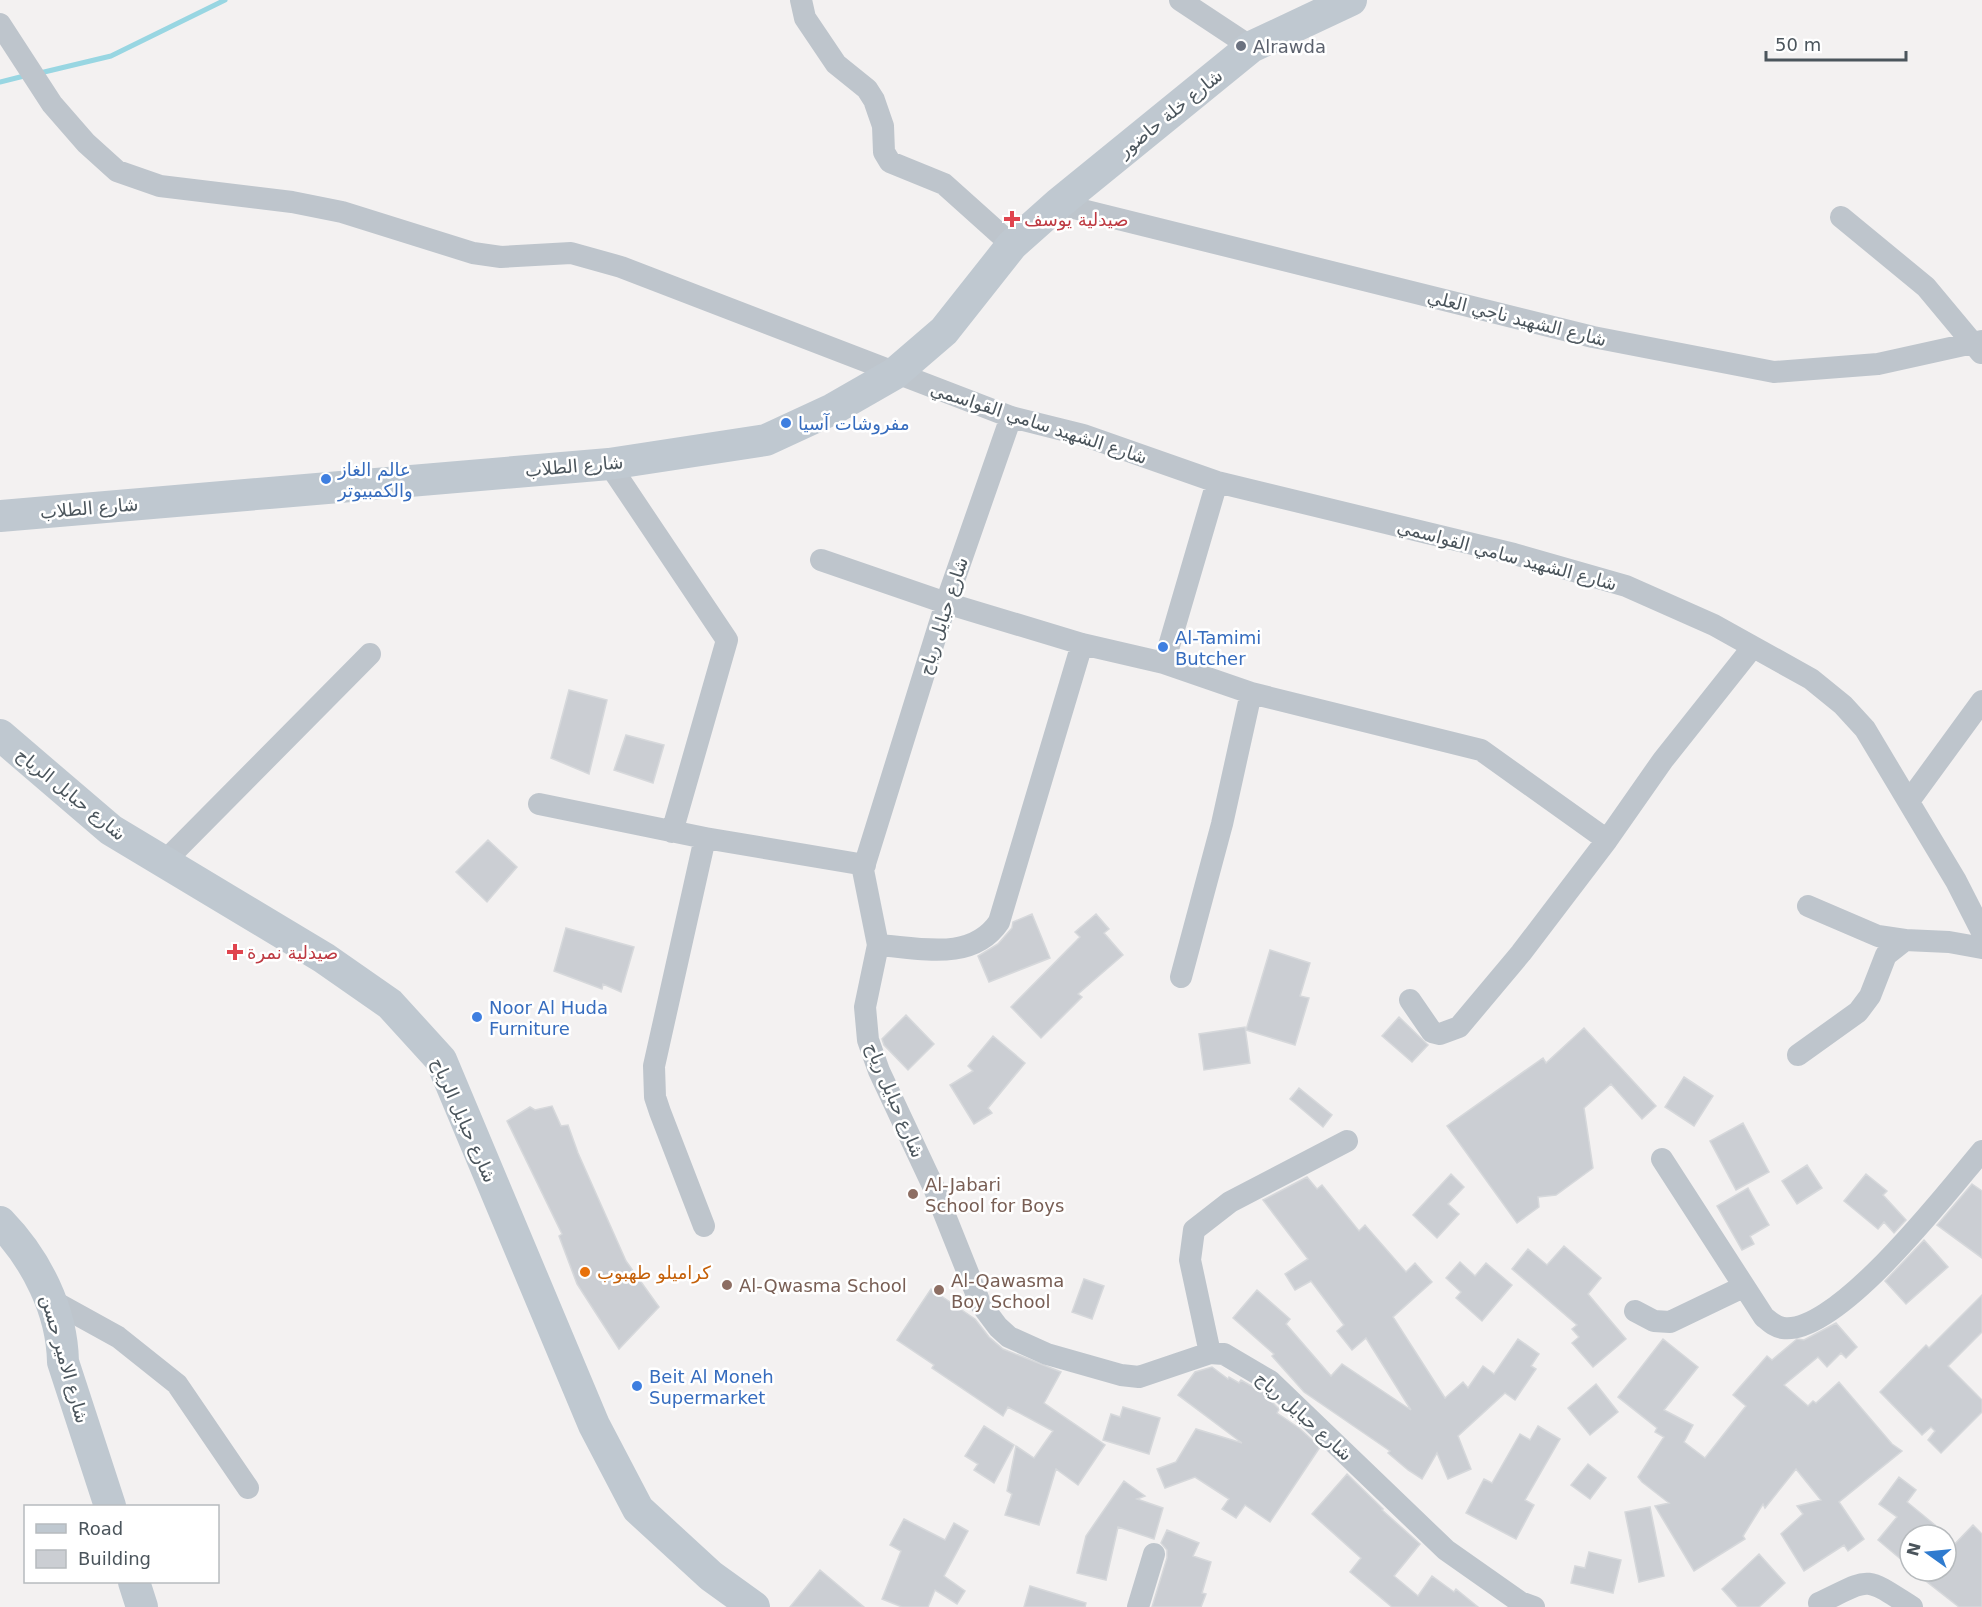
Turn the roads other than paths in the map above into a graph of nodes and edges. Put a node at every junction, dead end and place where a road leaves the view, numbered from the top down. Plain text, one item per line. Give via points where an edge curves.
1 (801, 0) edge
2 (1180, 0) edge
3 (1351, 0) edge
4 (0, 24) edge
5 (1251, 47) junction
6 (1058, 204) junction
7 (1841, 217) dead end
8 (1012, 245) junction
9 (1980, 347) edge
10 (894, 374) junction
11 (1011, 417) junction
12 (609, 464) junction
13 (1217, 482) junction
14 (0, 516) edge
15 (821, 561) dead end
16 (946, 603) junction
17 (1082, 644) junction
18 (1752, 648) junction
19 (370, 654) dead end
20 (1164, 663) junction
21 (1251, 693) junction
22 (1982, 701) edge
23 (0, 735) edge
24 (1909, 801) junction
25 (539, 804) dead end
26 (672, 832) junction
27 (705, 838) junction
28 (1608, 840) junction
29 (163, 862) junction
30 (865, 865) junction
31 (1808, 906) dead end
32 (1982, 932) edge
33 (1905, 940) junction
34 (878, 945) junction
35 (1982, 948) edge
36 (1181, 977) dead end
37 (1410, 1000) dead end
38 (1798, 1055) dead end
39 (1347, 1141) dead end
40 (1982, 1151) edge
41 (1662, 1159) dead end
42 (0, 1222) edge
43 (704, 1226) dead end
44 (1743, 1287) junction
45 (51, 1300) junction
46 (1635, 1311) dead end
47 (1210, 1353) junction
48 (248, 1488) dead end
49 (110, 1505) edge
50 (1154, 1554) dead end
51 (135, 1583) edge
52 (1820, 1603) dead end
53 (142, 1607) edge
54 (754, 1607) edge
55 (1138, 1607) edge
56 (1534, 1607) edge
57 (1912, 1607) edge

1 - 8 street via 805,18 836,64 867,89 874,100 883,126 887,159 944,184
2 - 5 street
3 - 5 street, شارع خلة حاضور
4 - 10 street, شارع الشهيد سامي القواسمي via 52,104 117,171 160,186 342,212 473,253 501,257 571,253 621,267
5 - 6 street, شارع خلة حاضور
6 - 8 street, شارع الطلاب
6 - 9 street, شارع الشهيد ناجي العلي via 1593,338 1774,372 1878,364
7 - 9 street via 1926,287
8 - 10 street, شارع الطلاب via 945,331
10 - 11 street, شارع الشهيد سامي القواسمي
10 - 12 street, شارع الطلاب via 766,440
11 - 13 street, شارع الشهيد سامي القواسمي via 1083,435
11 - 16 street, شارع حبايل رياح
12 - 14 street, شارع الطلاب
12 - 26 street via 727,640
13 - 18 street, شارع الشهيد سامي القواسمي via 1514,554 1626,586 1714,625
13 - 20 street
15 - 16 street
16 - 17 street
16 - 30 street, شارع حبايل رياح
17 - 20 street
17 - 34 street via 999,922 985,939 965,948
18 - 24 street, شارع الشهيد سامي القواسمي via 1804,675 1843,705 1870,735
18 - 28 street via 1663,760
19 - 29 street
20 - 21 street
21 - 28 street via 1481,750
21 - 36 street
22 - 24 street
23 - 29 street, شارع حبايل الرياح via 111,830
24 - 32 street, شارع الشهيد سامي القواسمي
25 - 26 street
26 - 27 street
27 - 30 street
27 - 43 street via 654,1066 655,1097
28 - 37 street via 1460,1027 1440,1034 1432,1032
29 - 54 street, شارع حبايل الرياح via 324,958 390,1004 441,1060 594,1425 638,1509 711,1576
30 - 34 street, شارع حبايل رياح
31 - 33 street via 1878,936
33 - 35 street
33 - 38 street via 1886,955 1870,996 1858,1012
34 - 47 street, شارع حبايل رياح via 865,1007 868,1040 988,1316 1022,1345 1121,1376 1158,1373
39 - 47 street via 1230,1202 1194,1230 1190,1260
40 - 44 street via 1906,1240 1846,1300 1823,1317 1800,1327 1775,1326
41 - 44 street
42 - 45 street, شارع الامير حسن
44 - 46 street via 1670,1322 1654,1321
45 - 48 street via 118,1336 177,1384
45 - 49 street, شارع الامير حسن via 62,1338 63,1362
47 - 56 street, شارع حبايل رياح via 1224,1354 1270,1381 1446,1550 1520,1602
50 - 55 street
51 - 53 street
52 - 57 street via 1864,1581 1873,1582

